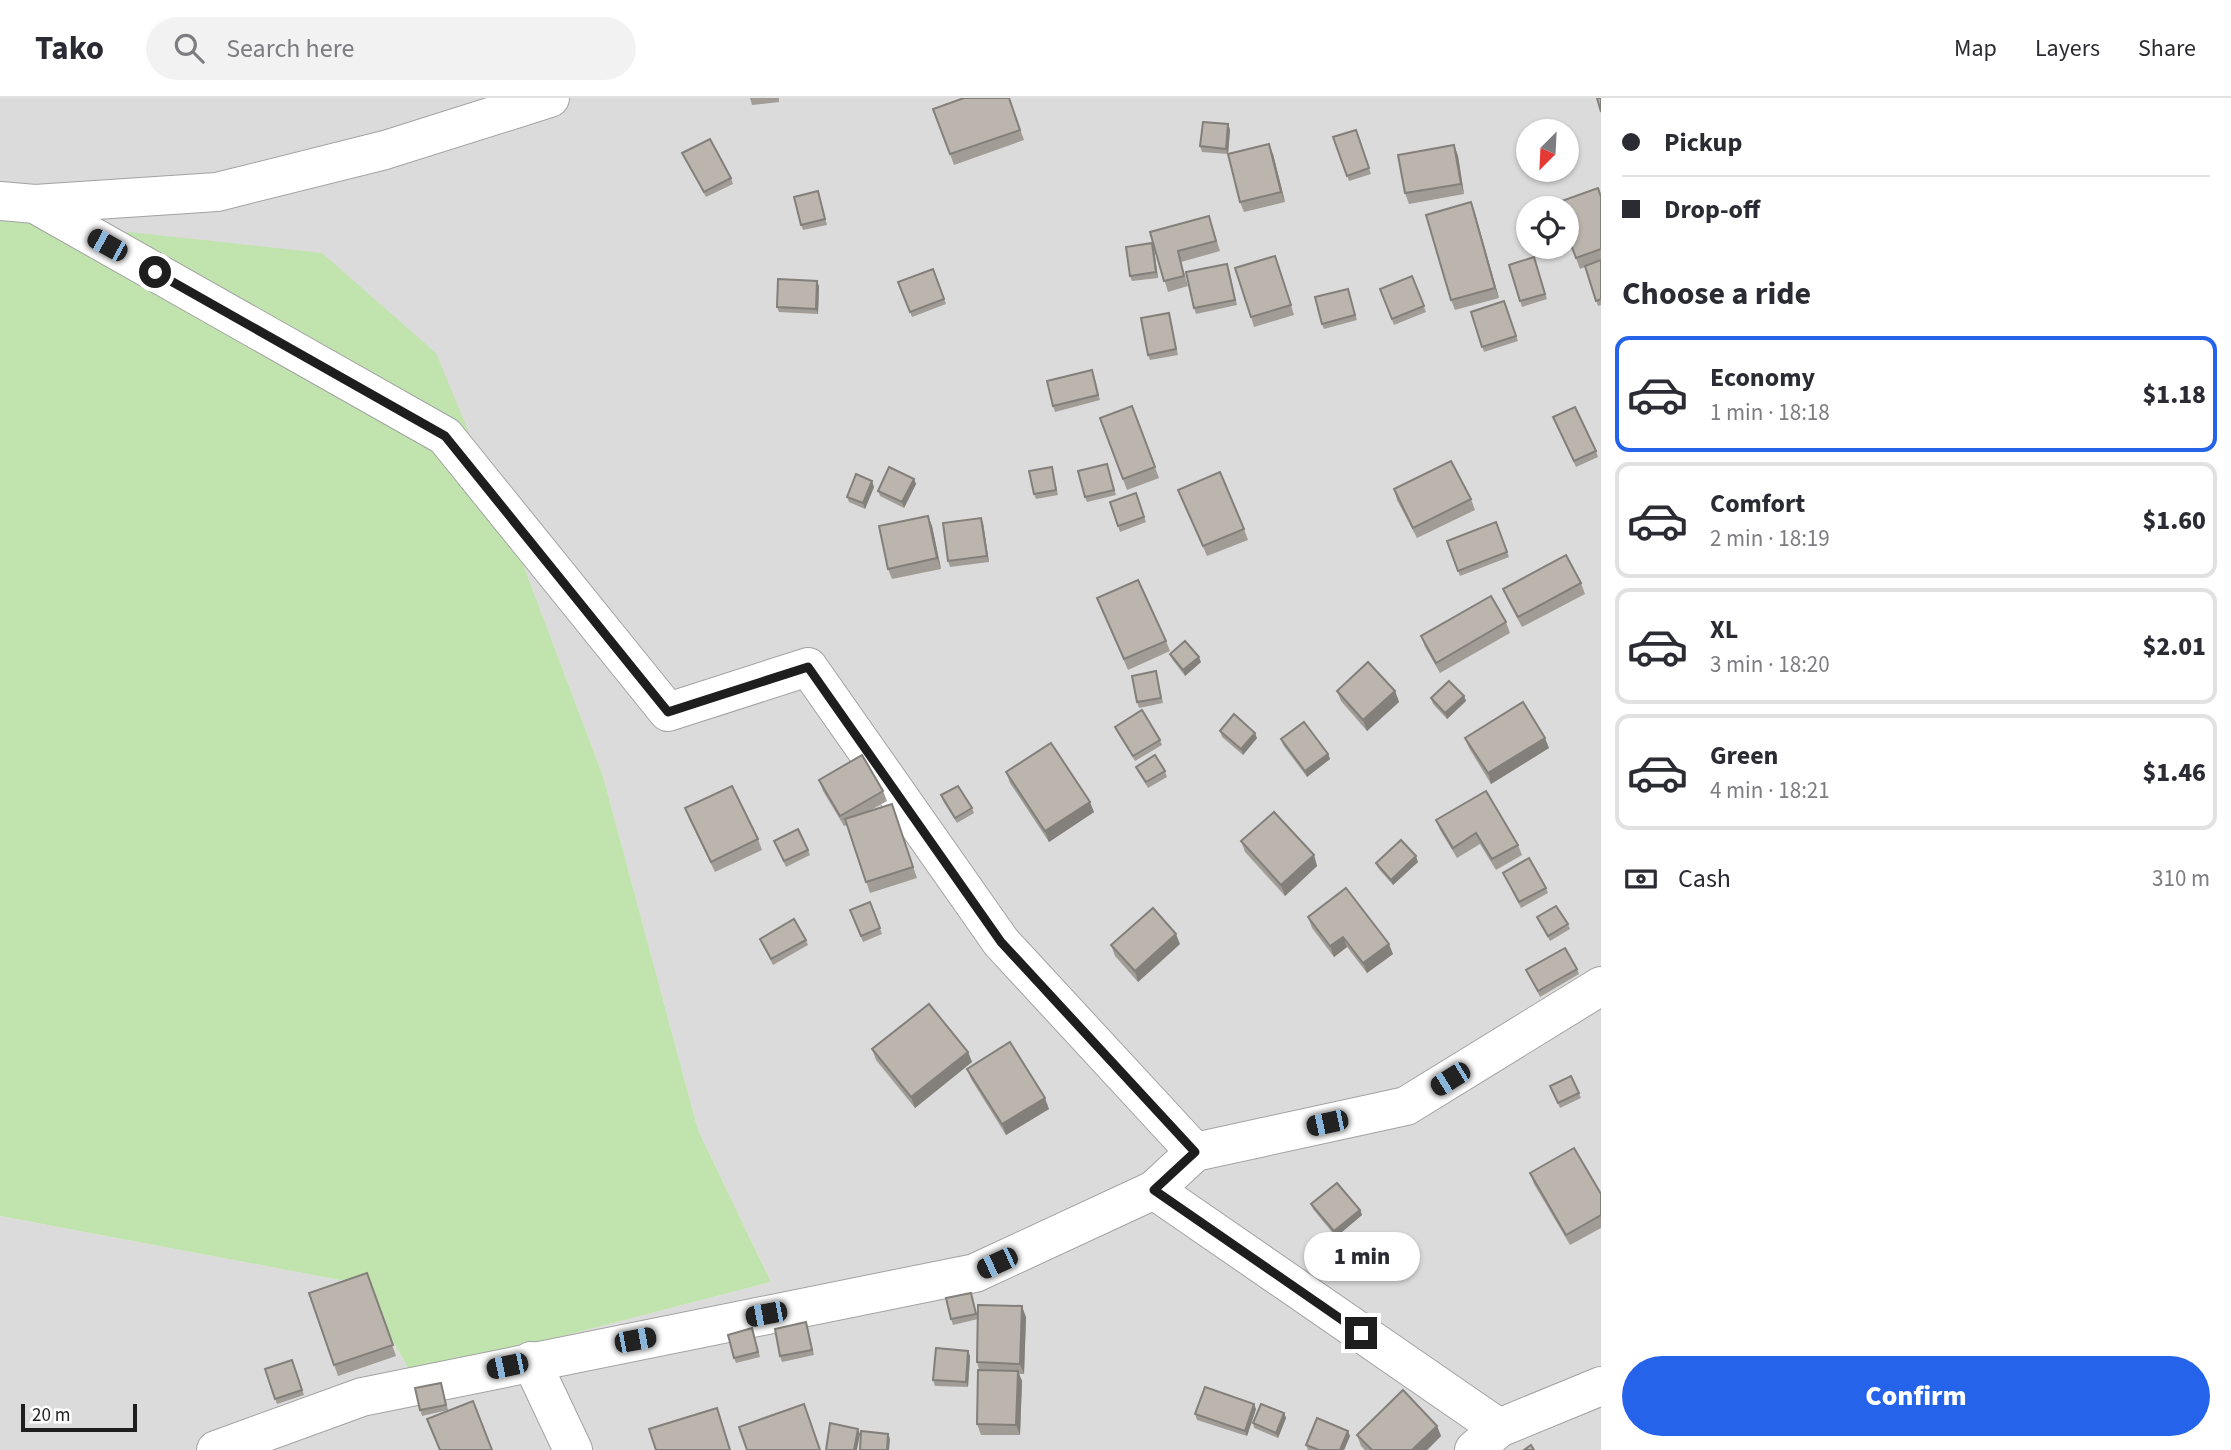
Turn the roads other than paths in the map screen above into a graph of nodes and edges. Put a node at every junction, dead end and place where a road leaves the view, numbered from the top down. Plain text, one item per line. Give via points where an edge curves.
1 (551, 98) edge
2 (17, 202) edge
3 (1601, 986) edge
4 (1195, 1152) junction
5 (1154, 1190) junction
6 (531, 1361) junction
7 (1601, 1385) edge
8 (1487, 1439) edge
9 (216, 1450) edge
10 (573, 1450) edge

1 - 2 street via 385,150 217,192
2 - 4 street via 445,436 668,712 808,667 1001,942
3 - 4 street via 1406,1106
4 - 5 street
5 - 6 street via 975,1273
5 - 8 street
6 - 9 street via 362,1397
6 - 10 street
7 - 8 street

